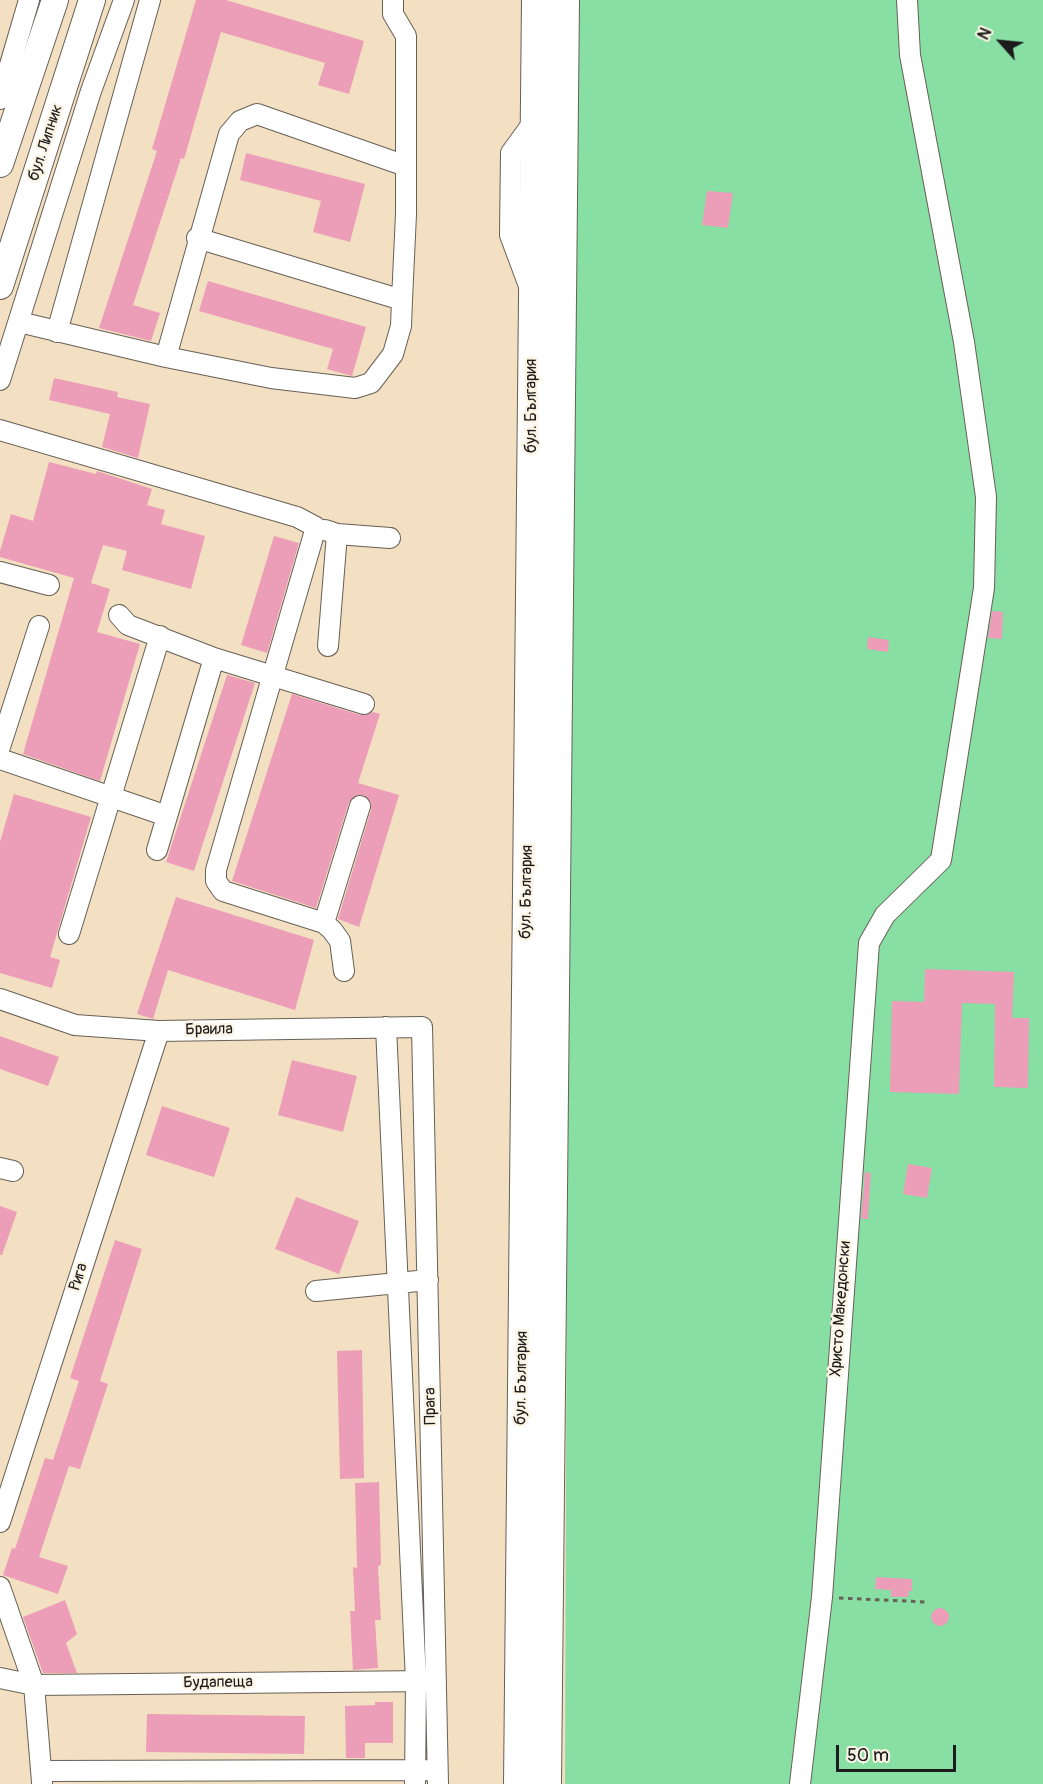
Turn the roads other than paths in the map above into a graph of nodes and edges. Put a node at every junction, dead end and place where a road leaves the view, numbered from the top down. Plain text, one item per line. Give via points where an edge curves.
1 (29, 0) edge
2 (55, 0) edge
3 (92, 0) edge
4 (124, 0) edge
5 (150, 0) edge
6 (393, 0) edge
7 (537, 0) edge
8 (564, 0) edge
9 (907, 0) edge
10 (0, 99) edge
11 (2, 150) edge
12 (406, 166) junction
13 (197, 238) junction
14 (0, 286) edge
15 (402, 300) junction
16 (19, 322) junction
17 (57, 332) junction
18 (166, 357) junction
19 (0, 380) edge
20 (0, 430) edge
21 (316, 528) junction
22 (337, 534) junction
23 (390, 538) dead end
24 (0, 572) edge
25 (49, 585) dead end
26 (119, 615) dead end
27 (39, 626) dead end
28 (160, 636) junction
29 (328, 646) dead end
30 (214, 658) junction
31 (271, 675) junction
32 (364, 704) dead end
33 (0, 747) edge
34 (0, 759) edge
35 (110, 798) junction
36 (360, 806) dead end
37 (167, 816) junction
38 (157, 850) dead end
39 (324, 923) junction
40 (69, 934) dead end
41 (344, 971) dead end
42 (0, 999) edge
43 (422, 1027) joint
44 (386, 1028) junction
45 (159, 1031) junction
46 (428, 1280) junction
47 (397, 1282) junction
48 (316, 1291) dead end
49 (0, 1522) edge
50 (0, 1587) edge
51 (0, 1678) edge
52 (416, 1681) junction
53 (437, 1681) junction
54 (34, 1684) junction
55 (42, 1777) edge
56 (319, 1777) edge
57 (416, 1777) edge
58 (438, 1777) edge
59 (89, 1778) edge
60 (519, 1784) edge
61 (546, 1784) edge
62 (800, 1784) edge

1 - 10 street
2 - 11 main road
3 - 14 main road, бул. Липник
4 - 16 street via 91,91
5 - 17 street
6 - 12 street via 393,14 406,36
7 - 60 highway, бул. България
8 - 61 highway, бул. България
9 - 62 street, Христо Македонски via 910,55 964,342 987,497 984,588 941,860 885,915 869,943 822,1597
12 - 13 street via 257,114 240,121 229,134
12 - 15 street
13 - 15 street
13 - 18 street
15 - 18 street via 401,326 393,354 371,383 355,388 271,378
16 - 17 street
16 - 19 street
17 - 18 street
20 - 21 street via 297,517
21 - 22 street
21 - 31 street
22 - 23 street
22 - 29 street
24 - 25 street
26 - 28 street via 128,625
27 - 33 street
28 - 30 street
28 - 35 street
30 - 31 street
30 - 37 street
31 - 32 street
31 - 39 street via 225,832 216,881 223,891 235,896
34 - 35 street
35 - 37 street
35 - 40 street
36 - 39 street
37 - 38 street
39 - 41 street via 340,941
42 - 45 street, Браила via 75,1025
43 - 44 street, Браила
43 - 46 street, Прага
44 - 45 street, Браила
44 - 47 street
45 - 49 street, Рига
46 - 47 street
46 - 53 street, Прага
47 - 48 street
47 - 52 street
50 - 54 street
51 - 54 street, Будапеща
52 - 53 street, Будапеща
52 - 54 street, Будапеща
52 - 57 street
53 - 58 street, Прага
54 - 55 street
55 - 59 street
56 - 57 street
56 - 59 street
57 - 58 street

